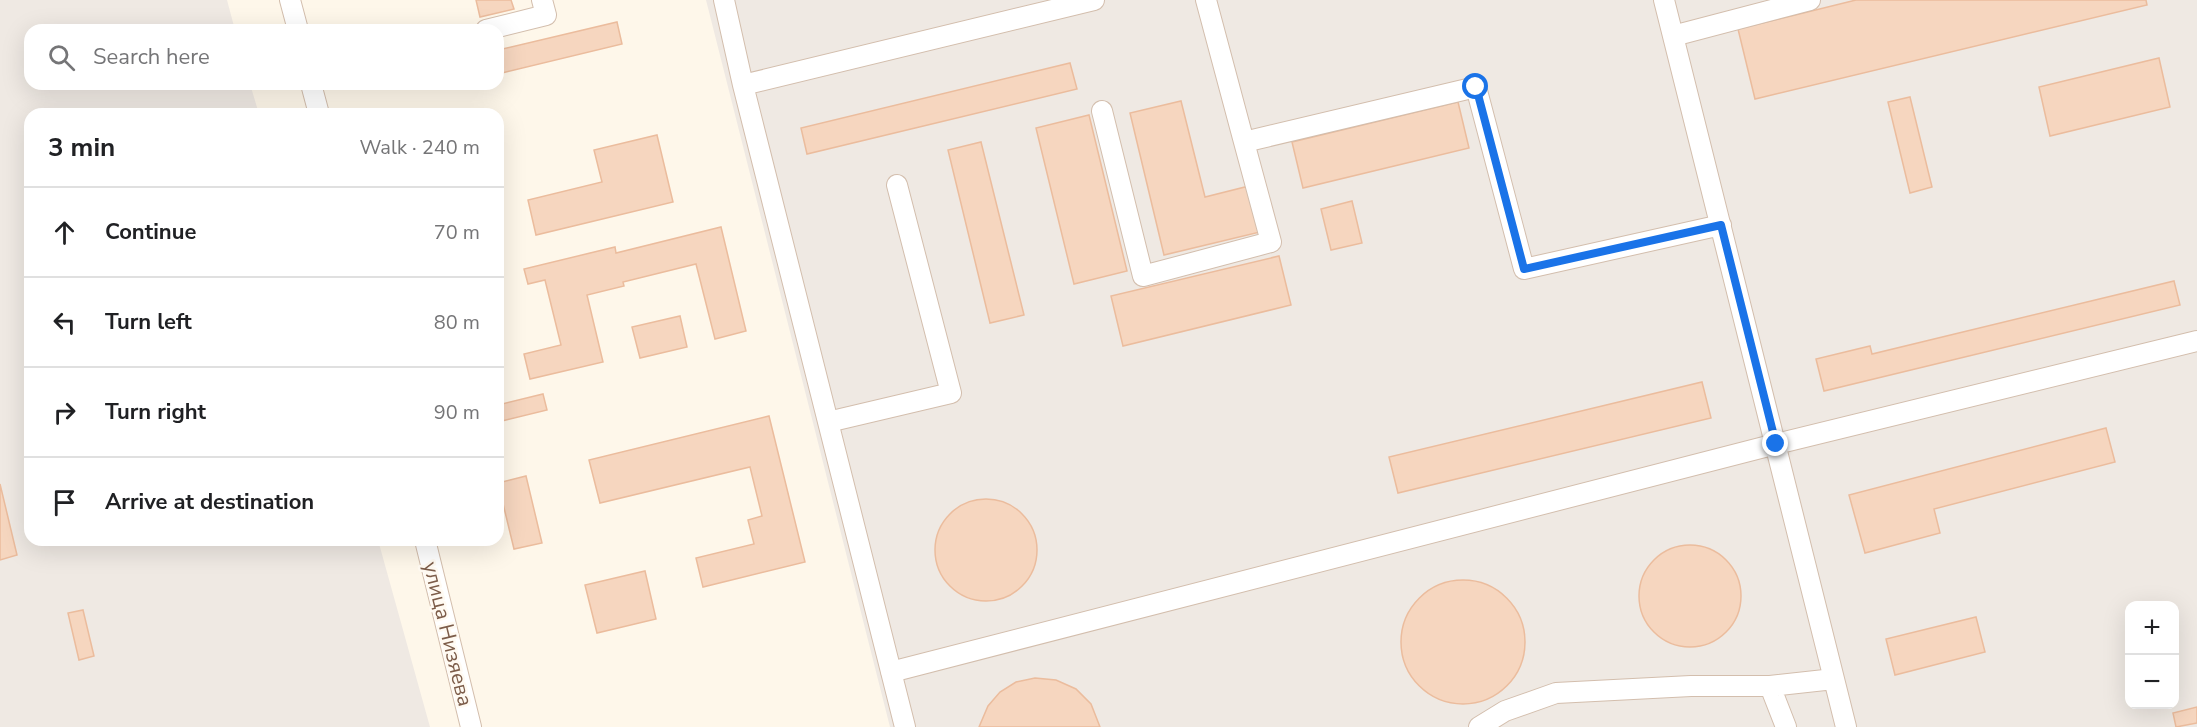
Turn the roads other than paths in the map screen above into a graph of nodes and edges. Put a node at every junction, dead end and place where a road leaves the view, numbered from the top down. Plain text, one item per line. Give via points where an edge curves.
1 (290, 0) edge
2 (542, 0) edge
3 (724, 0) edge
4 (1094, 0) edge
5 (1206, 0) edge
6 (1664, 0) edge
7 (1810, 0) edge
8 (296, 24) edge
9 (504, 26) edge
10 (1673, 36) junction
11 (743, 85) junction
12 (313, 90) edge
13 (317, 108) edge
14 (1102, 111) dead end
15 (1244, 142) junction
16 (897, 185) dead end
17 (1721, 225) junction
18 (2197, 341) edge
19 (828, 422) junction
20 (1776, 444) junction
21 (426, 546) edge
22 (891, 672) junction
23 (1834, 679) junction
24 (1770, 686) junction
25 (471, 727) edge
26 (905, 727) edge
27 (1479, 727) edge
28 (1786, 727) edge
29 (1846, 727) edge

1 - 8 street
2 - 9 street via 546,15
3 - 11 street
4 - 11 street
5 - 15 street
6 - 10 street
7 - 10 street
10 - 17 street
11 - 19 street
12 - 13 street
14 - 15 street via 1143,276 1271,242
15 - 17 street via 1476,87 1524,269
16 - 19 street via 951,393
17 - 20 street
18 - 20 street
19 - 22 street
20 - 22 street
20 - 23 street
21 - 25 street, улица Низяева
22 - 26 street
23 - 24 street
23 - 29 street
24 - 27 street via 1556,693 1505,711
24 - 28 street

